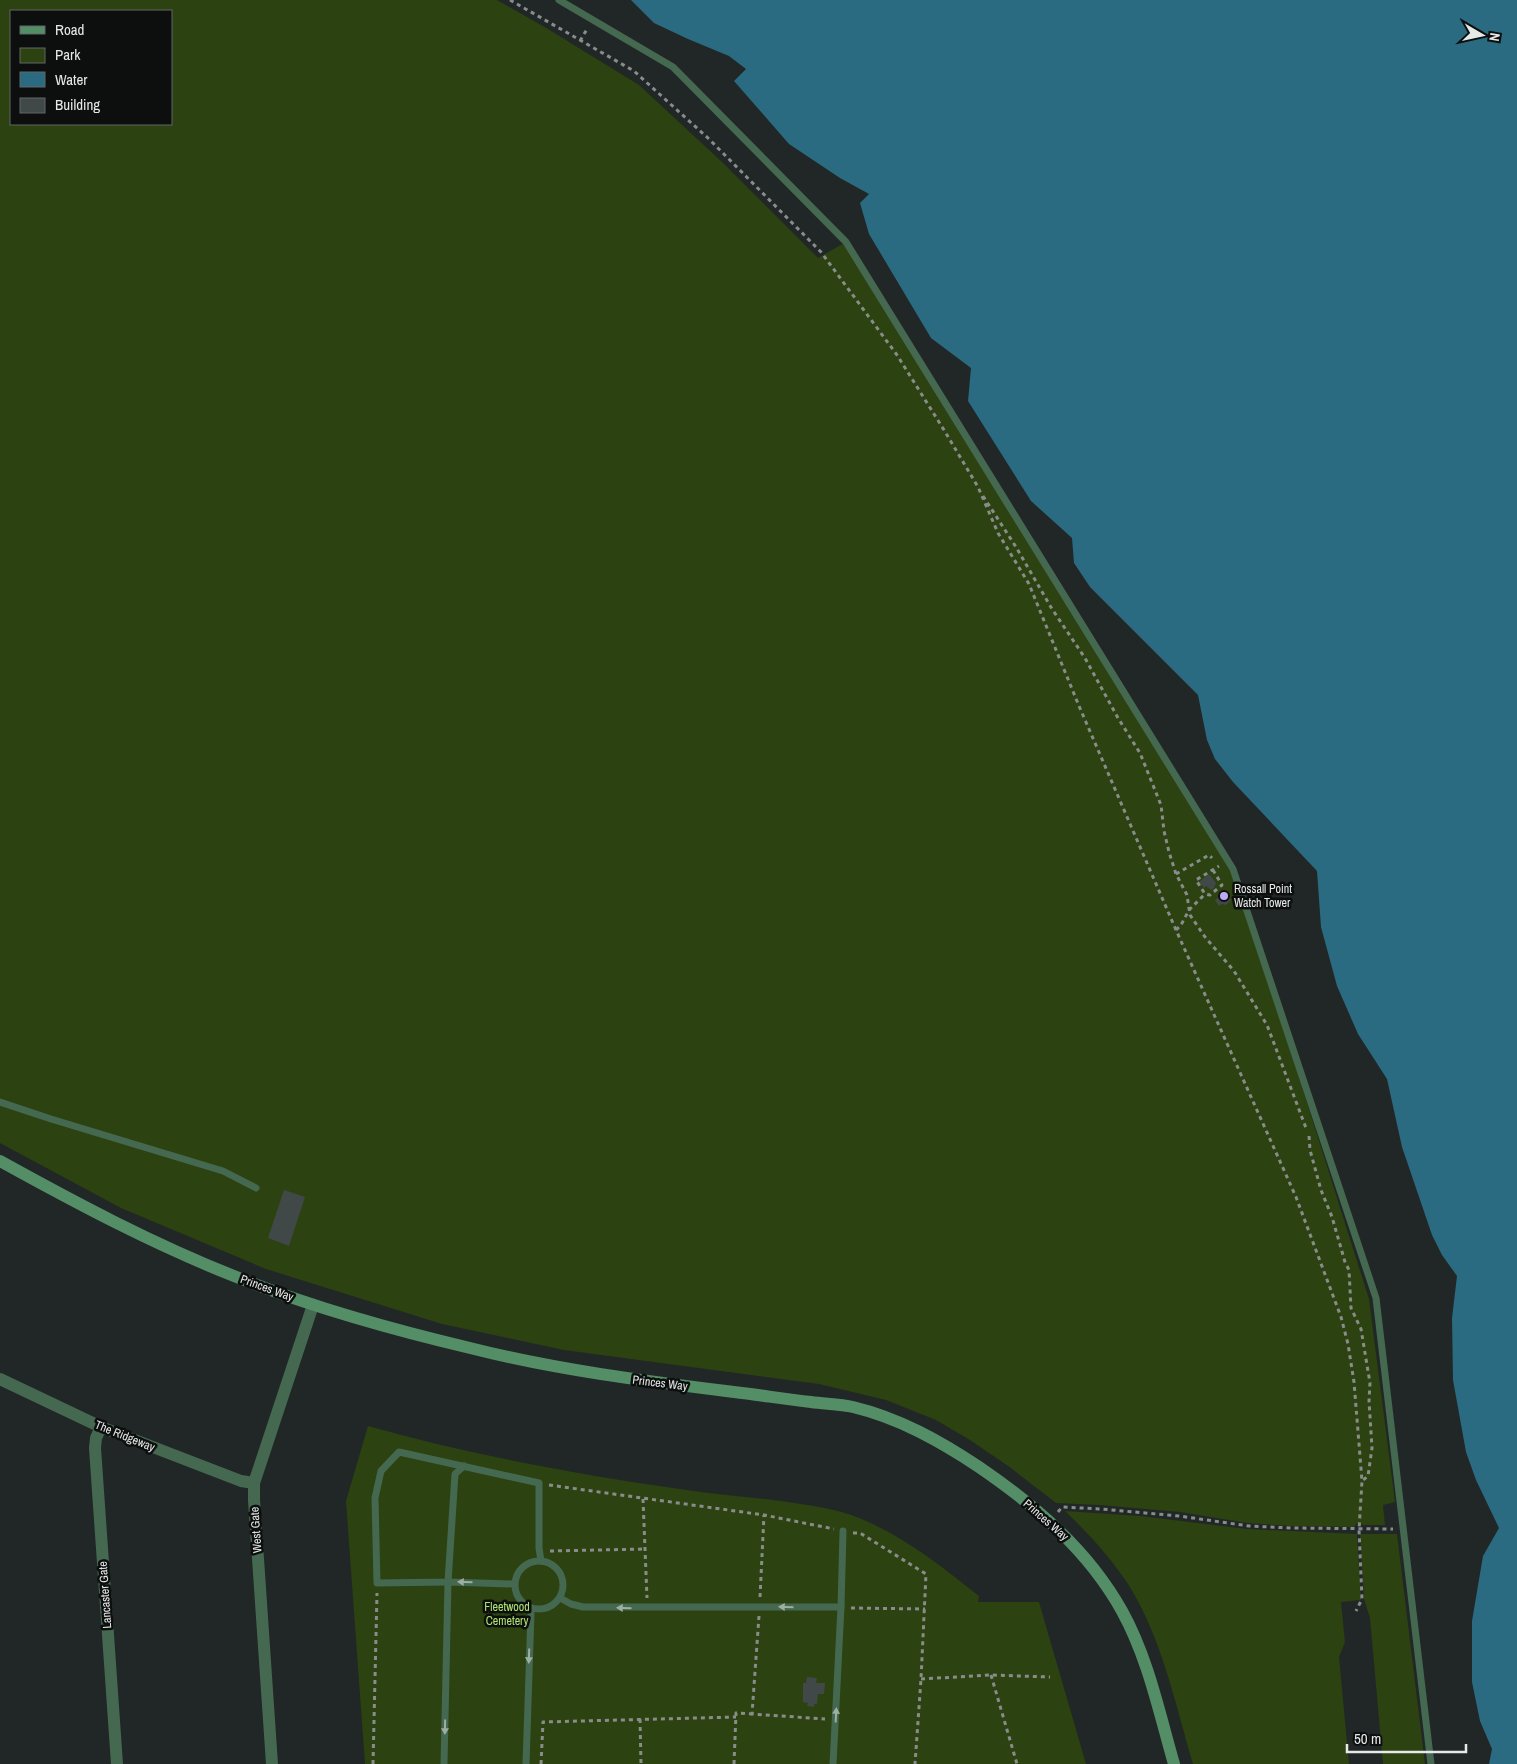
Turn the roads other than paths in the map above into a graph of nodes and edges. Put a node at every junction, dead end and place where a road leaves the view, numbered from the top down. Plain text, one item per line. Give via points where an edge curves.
1 (559, 0) edge
2 (0, 1102) edge
3 (0, 1161) edge
4 (256, 1188) dead end
5 (314, 1305) junction
6 (0, 1379) edge
7 (101, 1427) junction
8 (464, 1466) junction
9 (254, 1483) junction
10 (843, 1531) road end
11 (541, 1561) junction
12 (448, 1582) junction
13 (514, 1584) junction
14 (560, 1598) junction
15 (841, 1607) junction
16 (529, 1608) junction
17 (117, 1764) edge
18 (272, 1764) edge
19 (444, 1764) edge
20 (526, 1764) edge
21 (834, 1764) edge
22 (1174, 1764) edge
23 (1431, 1764) edge

1 - 23 lane via 673,67 846,242 1234,869 1376,1298
2 - 4 lane via 223,1171
3 - 5 street, Princes Way via 103,1217 181,1254
5 - 9 street, West Gate
5 - 22 street, Princes Way via 471,1349 543,1364 620,1378 852,1407 902,1423 945,1444 1013,1491 1049,1521 1106,1584 1137,1641
6 - 7 street, The Ridgeway
7 - 9 street, The Ridgeway via 241,1481
7 - 17 street, Lancaster Gate via 95,1448
8 - 11 lane via 538,1483
8 - 12 lane via 455,1474
8 - 12 lane via 399,1452 381,1471 375,1498 378,1583
9 - 18 street, West Gate
10 - 15 lane
11 - 13 lane via 523,1566
11 - 14 lane via 560,1572 563,1584
13 -> 12 lane
12 -> 19 lane
13 - 16 lane via 518,1599
15 -> 14 lane via 583,1607
14 - 16 lane via 542,1610
21 -> 15 lane
16 -> 20 lane

